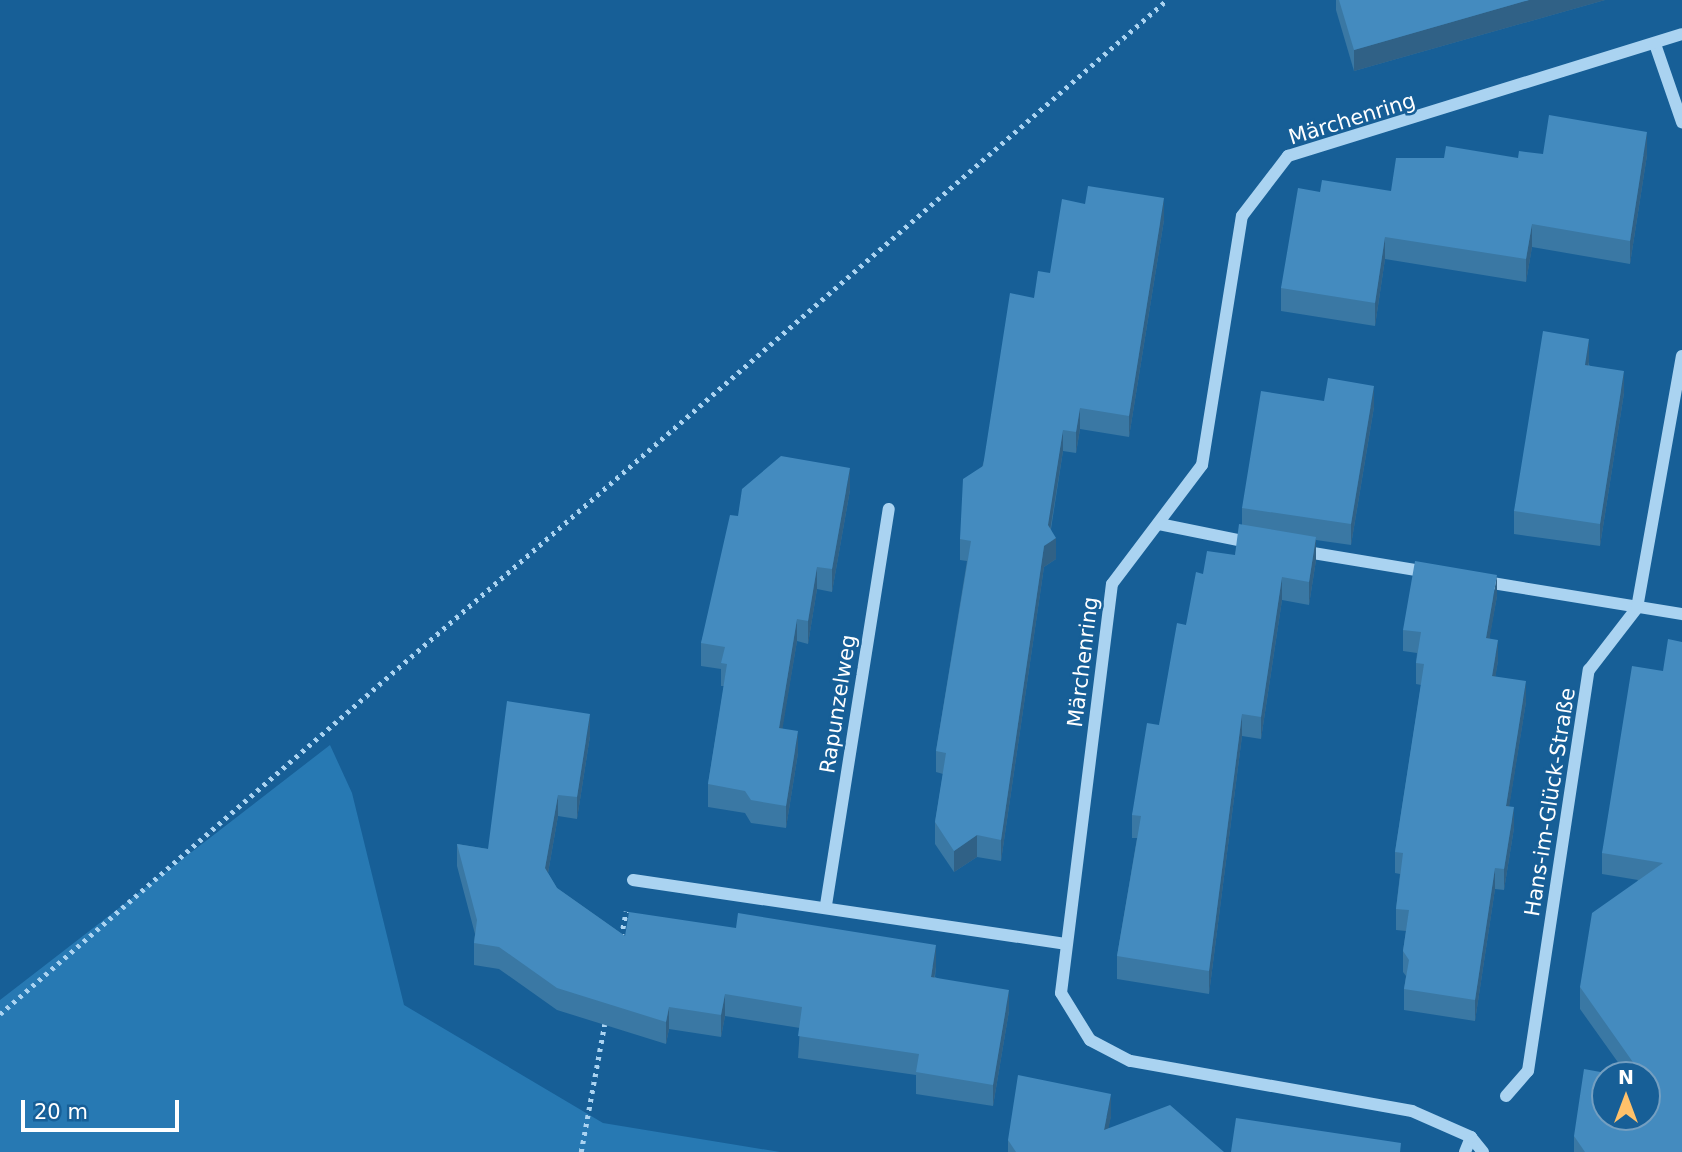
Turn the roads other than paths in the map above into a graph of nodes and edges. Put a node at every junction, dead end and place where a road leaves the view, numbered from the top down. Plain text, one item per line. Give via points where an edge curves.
1 (1682, 34) edge
2 (1655, 44) junction
3 (1682, 122) edge
4 (1682, 356) edge
5 (889, 509) dead end
6 (1159, 524) junction
7 (1262, 545) edge
8 (1288, 549) edge
9 (1445, 575) edge
10 (1459, 578) edge
11 (1637, 608) junction
12 (1682, 614) edge
13 (633, 880) road end
14 (825, 905) junction
15 (1065, 944) junction
16 (1506, 1097) dead end
17 (1471, 1137) junction
18 (1465, 1152) edge
19 (1483, 1152) edge

1 - 2 street, Märchenring
2 - 3 street
2 - 6 street, Märchenring via 1288,156 1242,216 1202,466
4 - 11 street, Hans-im-Glück-Straße
5 - 14 street, Rapunzelweg
6 - 7 street
6 - 15 street, Märchenring via 1112,584
8 - 9 street
10 - 11 street
11 - 12 street
11 - 16 street, Hans-im-Glück-Straße via 1589,670 1528,1071
13 - 14 street
14 - 15 street
15 - 17 street, Märchenring via 1061,993 1090,1040 1130,1061 1412,1111
17 - 18 street
17 - 19 street, Märchenring

